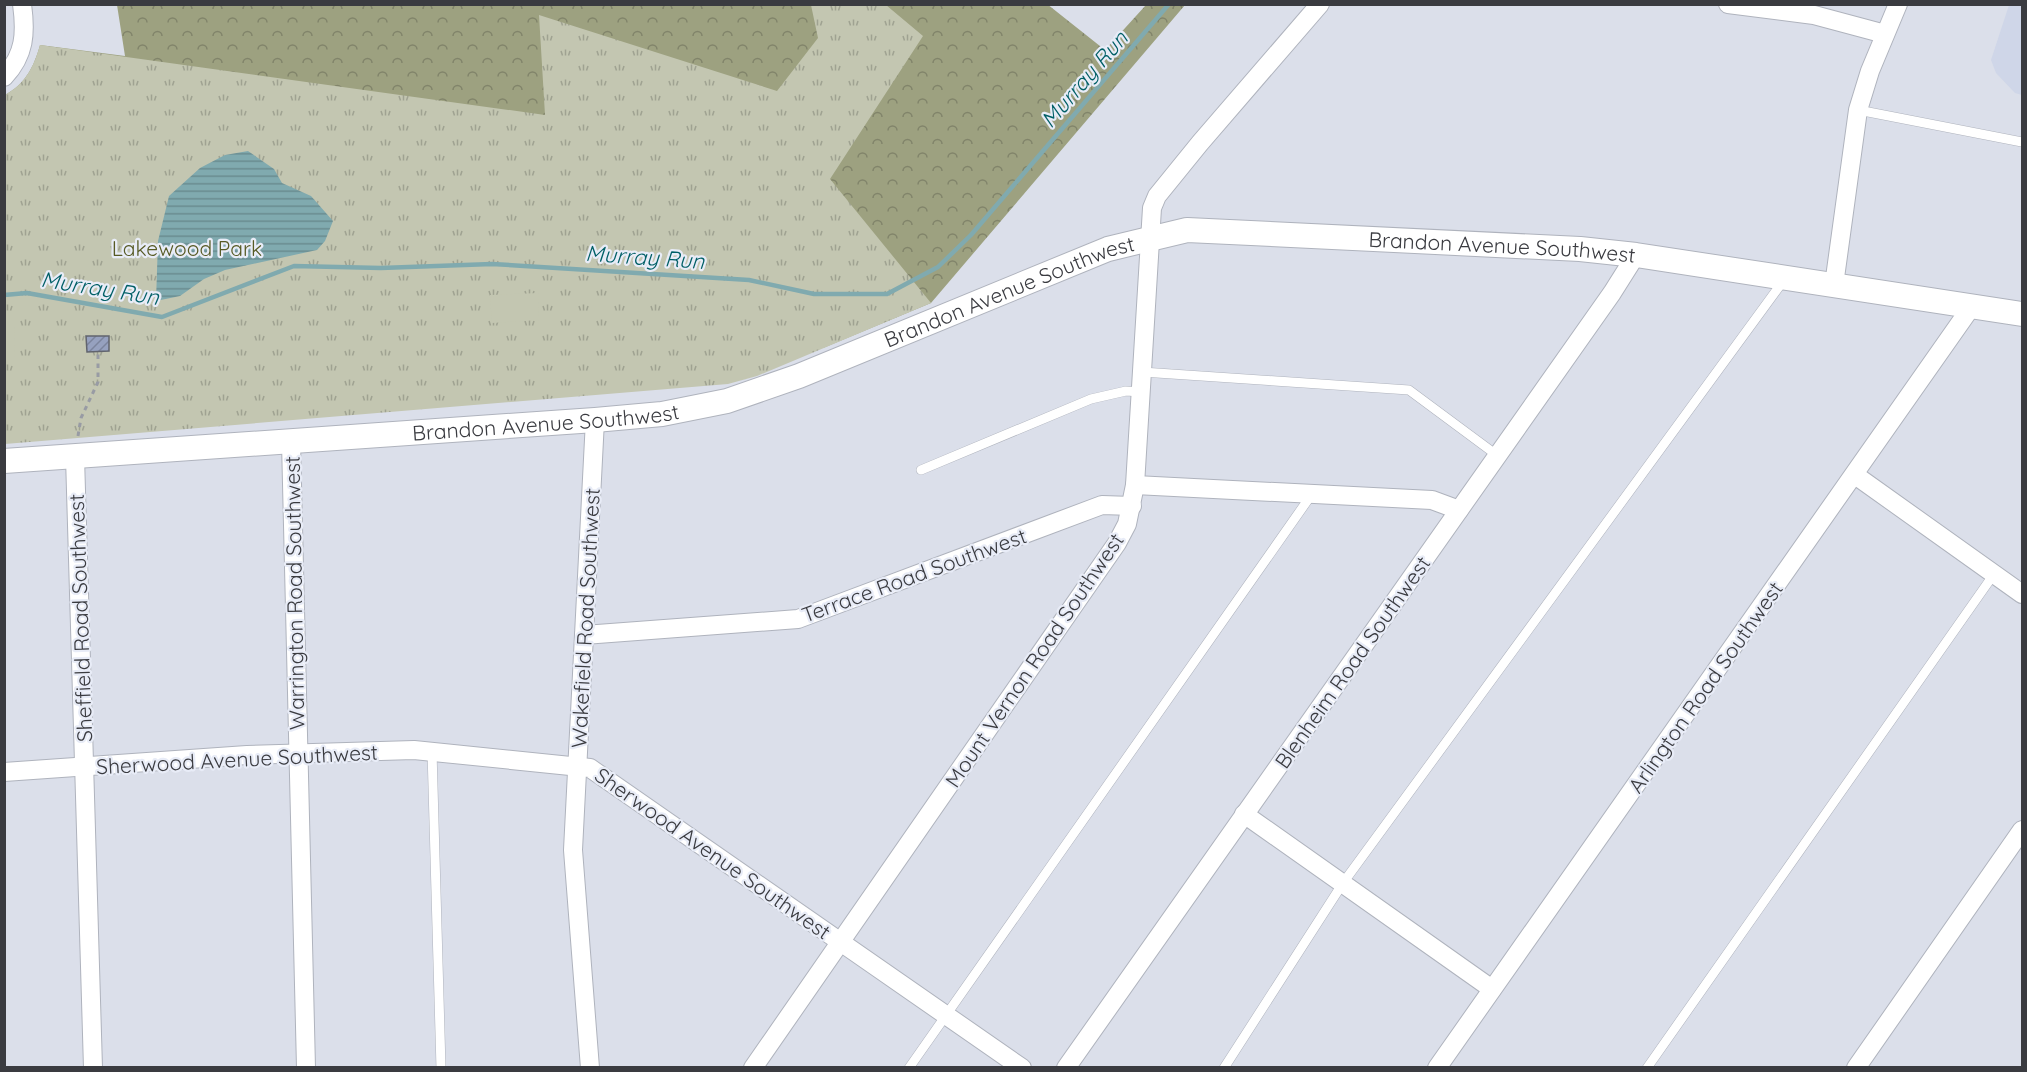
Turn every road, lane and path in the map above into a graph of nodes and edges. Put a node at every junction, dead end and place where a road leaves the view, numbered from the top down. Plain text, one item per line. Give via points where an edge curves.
1 (22, 4) edge
2 (1320, 4) edge
3 (1728, 4) edge
4 (1899, 4) edge
5 (1885, 34) junction
6 (4, 77) edge
7 (1858, 110) junction
8 (2022, 142) edge
9 (1150, 238) junction
10 (1636, 255) junction
11 (1786, 278) junction
12 (1834, 285) junction
13 (1972, 306) junction
14 (2022, 314) edge
15 (98, 351) dead end
16 (1142, 372) junction
17 (1141, 392) junction
18 (595, 420) junction
19 (291, 441) junction
20 (1498, 456) junction
21 (75, 457) junction
22 (4, 461) edge
23 (921, 470) dead end
24 (1855, 475) junction
25 (1135, 485) junction
26 (1312, 494) junction
27 (1132, 506) junction
28 (1459, 510) junction
29 (1994, 574) junction
30 (2022, 594) edge
31 (584, 635) junction
32 (432, 751) junction
33 (298, 753) junction
34 (578, 765) junction
35 (85, 767) junction
36 (4, 772) edge
37 (1244, 814) junction
38 (2022, 830) edge
39 (1343, 883) junction
40 (840, 940) junction
41 (1492, 989) junction
42 (947, 1015) junction
43 (93, 1068) edge
44 (306, 1068) edge
45 (441, 1068) edge
46 (590, 1068) edge
47 (753, 1068) edge
48 (909, 1068) edge
49 (1022, 1068) edge
50 (1066, 1068) edge
51 (1224, 1068) edge
52 (1437, 1068) edge
53 (1647, 1068) edge
54 (1856, 1068) edge

1 - 6 street via 23,44 14,66
2 - 9 street, Mount Vernon Road Southwest via 1156,196
3 - 5 street via 1814,15
4 - 5 street
5 - 7 street
7 - 8 lane
7 - 12 street
9 - 10 main road, Brandon Avenue Southwest via 1214,230
9 - 16 street, Mount Vernon Road Southwest
9 - 18 main road, Brandon Avenue Southwest via 1108,249 799,376 727,401 662,414
10 - 11 main road, Brandon Avenue Southwest
10 - 20 street, Blenheim Road Southwest
11 - 12 main road, Brandon Avenue Southwest
11 - 39 lane
12 - 13 main road, Brandon Avenue Southwest
13 - 14 main road, Brandon Avenue Southwest
13 - 24 street, Arlington Road Southwest
15 - 21 path via 98,382 81,418
16 - 17 street, Mount Vernon Road Southwest
16 - 20 lane via 1409,390
17 - 23 lane via 1126,391 1091,399
17 - 25 street, Mount Vernon Road Southwest
18 - 19 main road, Brandon Avenue Southwest
18 - 31 street, Wakefield Road Southwest
19 - 21 main road, Brandon Avenue Southwest
19 - 33 street, Warrington Road Southwest
20 - 28 street, Blenheim Road Southwest
21 - 22 main road, Brandon Avenue Southwest
21 - 35 street, Sheffield Road Southwest
24 - 29 street
24 - 41 street, Arlington Road Southwest
25 - 26 street
25 - 27 street, Mount Vernon Road Southwest
26 - 28 street via 1432,500
26 - 42 lane
27 - 31 street, Terrace Road Southwest via 1102,505 798,619
27 - 40 street, Mount Vernon Road Southwest via 1117,543
28 - 37 street, Blenheim Road Southwest
29 - 30 street
29 - 53 lane
31 - 34 street, Wakefield Road Southwest
32 - 33 street, Sherwood Avenue Southwest
32 - 34 street, Sherwood Avenue Southwest
32 - 45 lane
33 - 35 street, Sherwood Avenue Southwest
33 - 44 street, Warrington Road Southwest
34 - 40 street, Sherwood Avenue Southwest via 604,775
34 - 46 street, Wakefield Road Southwest via 573,850
35 - 36 street, Sherwood Avenue Southwest
35 - 43 street, Sheffield Road Southwest
37 - 39 street
37 - 50 street, Blenheim Road Southwest
38 - 54 street
39 - 41 street
39 - 51 lane
40 - 42 street, Sherwood Avenue Southwest
40 - 47 street, Mount Vernon Road Southwest
41 - 52 street, Arlington Road Southwest
42 - 48 lane
42 - 49 street, Sherwood Avenue Southwest

